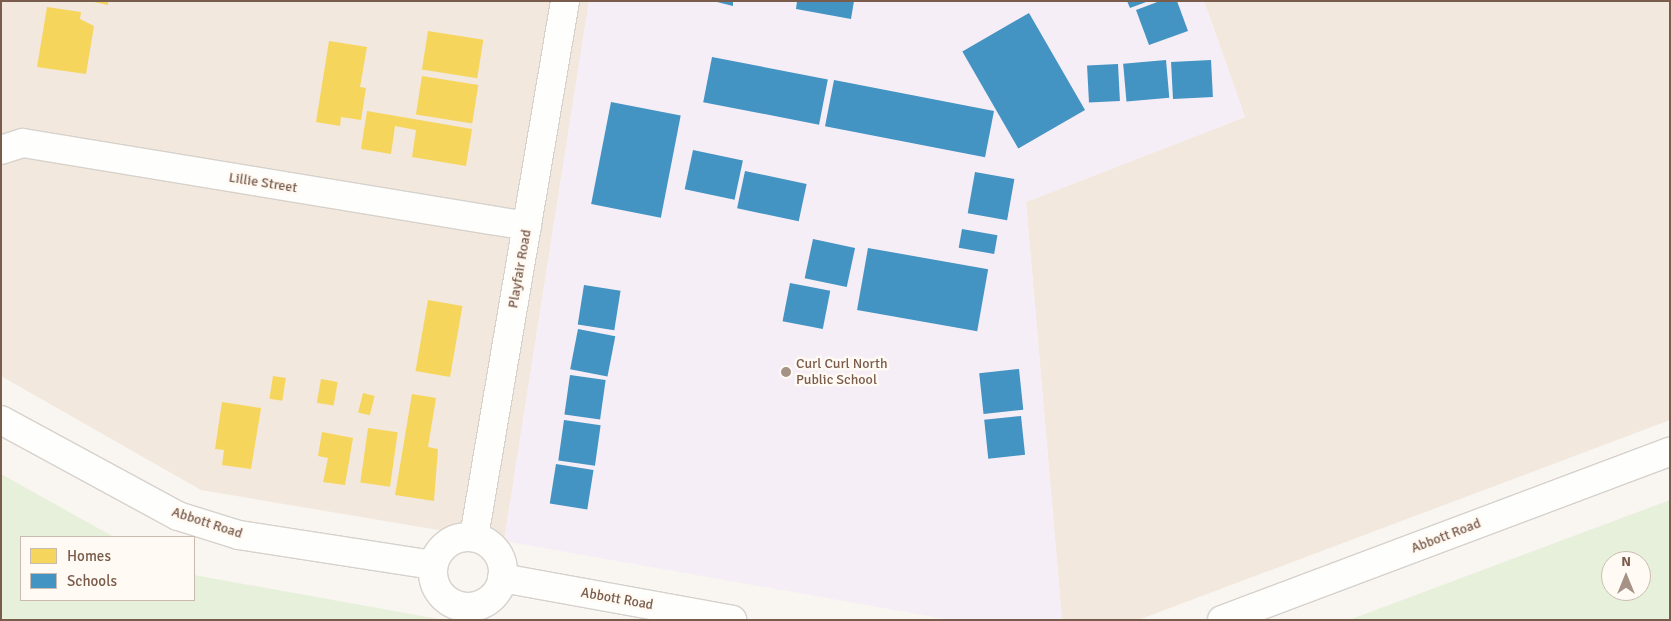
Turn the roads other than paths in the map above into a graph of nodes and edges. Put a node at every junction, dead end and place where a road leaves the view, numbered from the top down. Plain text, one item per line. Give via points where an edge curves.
1 (565, 1) edge
2 (1, 150) edge
3 (527, 226) junction
4 (1, 420) edge
5 (1670, 452) edge
6 (474, 537) junction
7 (433, 565) junction
8 (502, 578) junction
9 (732, 620) edge
10 (1222, 620) edge

1 - 3 street, Playfair Road
2 - 3 street, Lillie Street via 23,143
3 - 6 street, Playfair Road
4 - 7 street, Abbott Road via 178,516 239,535
5 - 10 street, Abbott Road
6 - 7 street via 463,537 443,546
6 - 8 street via 493,548
7 - 8 street via 436,587 461,606 483,604
8 - 9 street, Abbott Road

